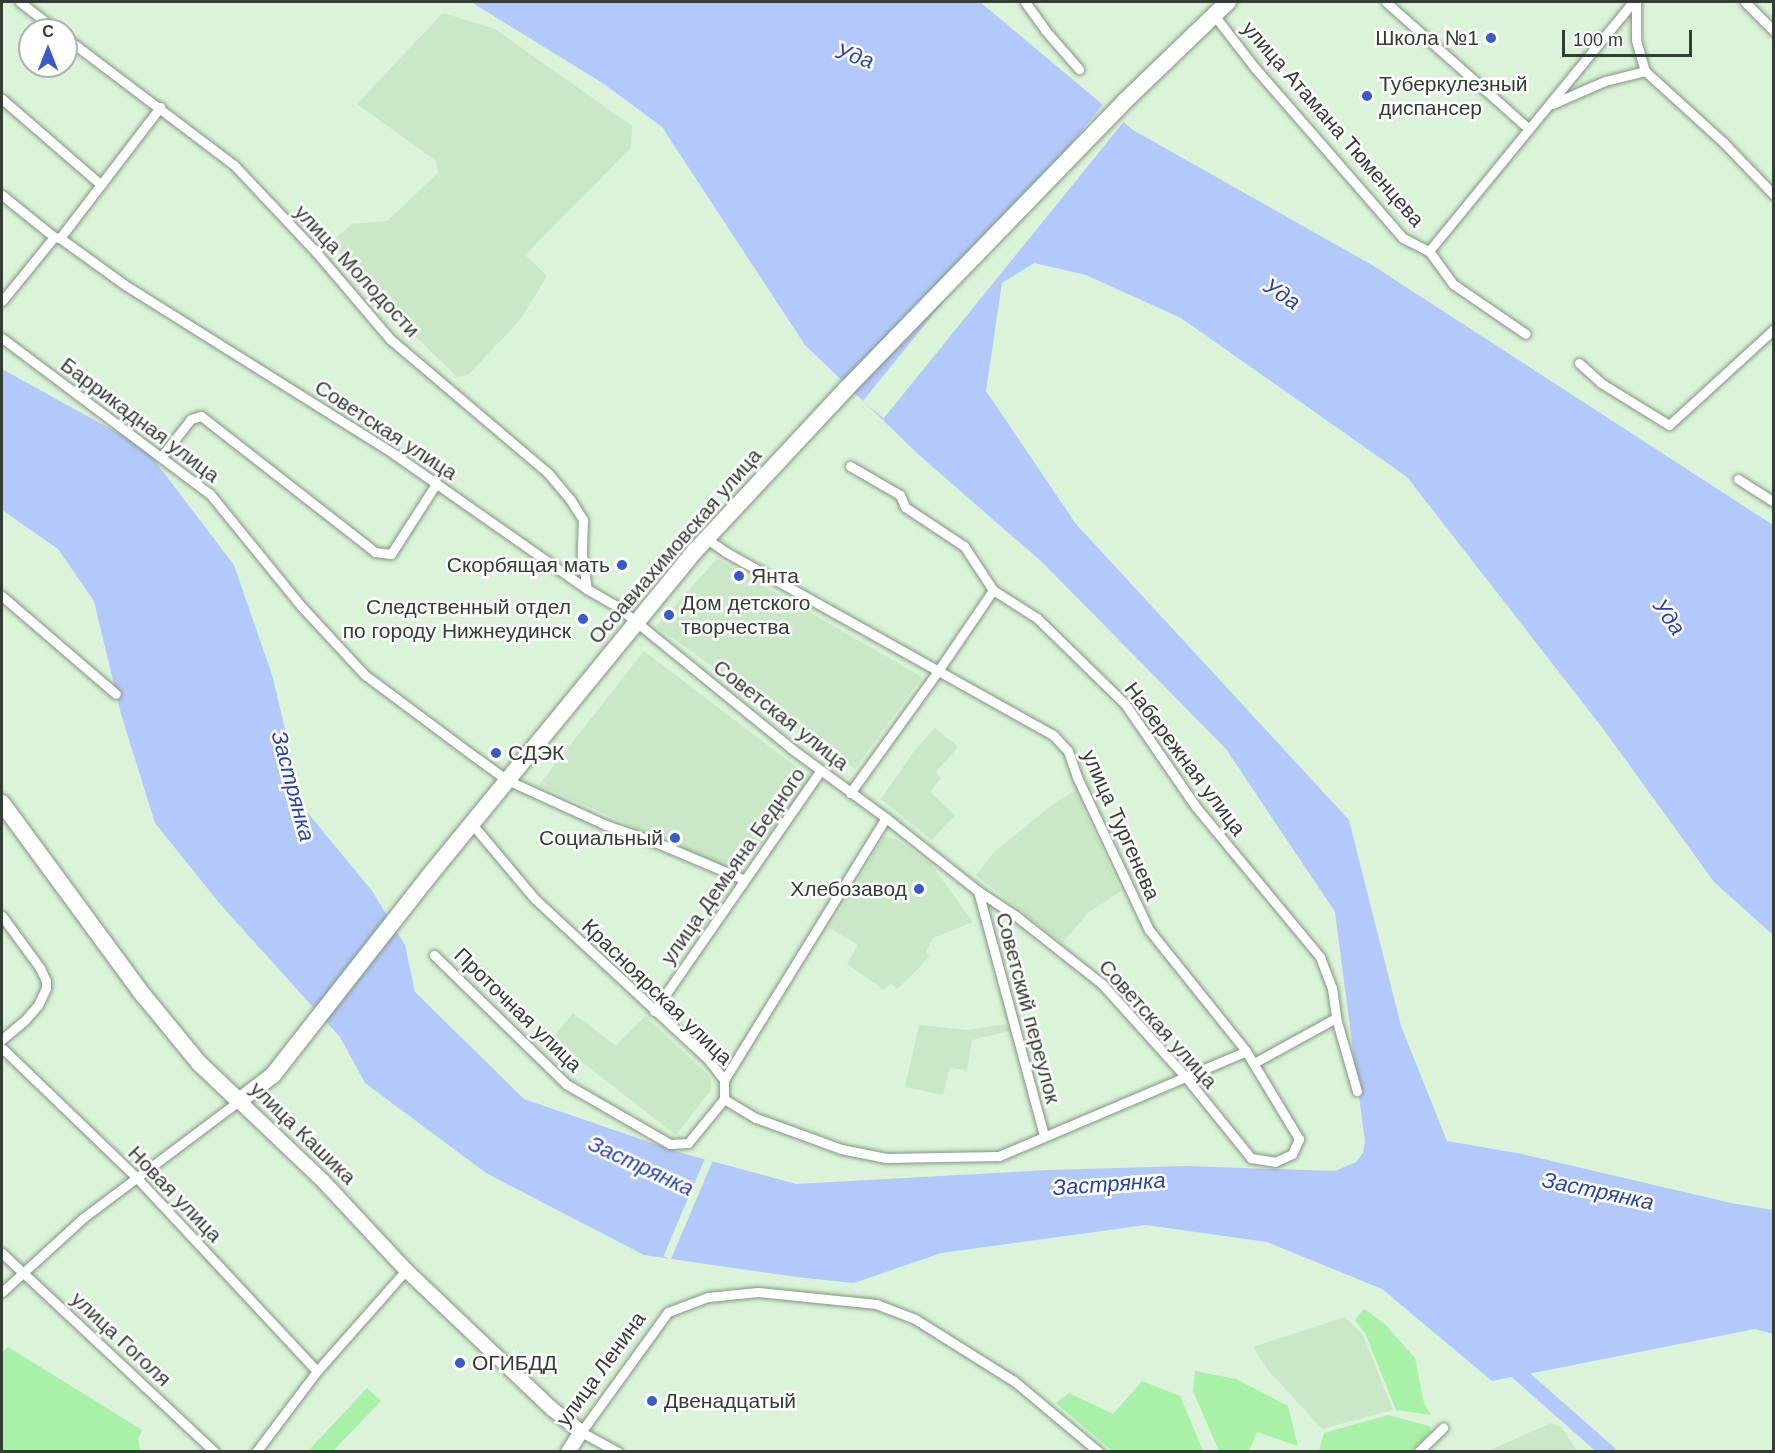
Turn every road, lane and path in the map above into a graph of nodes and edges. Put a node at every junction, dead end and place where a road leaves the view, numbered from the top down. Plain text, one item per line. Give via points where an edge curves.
1 (20, 2) edge
2 (1026, 2) edge
3 (1228, 2) edge
4 (1386, 2) edge
5 (1634, 2) edge
6 (1745, 2) edge
7 (1214, 15) junction
8 (41, 18) edge
9 (1773, 31) edge
10 (78, 47) edge
11 (1079, 69) dead end
12 (1645, 71) junction
13 (2, 99) edge
14 (1548, 106) junction
15 (160, 107) junction
16 (1529, 129) junction
17 (100, 184) junction
18 (2, 195) edge
19 (1773, 195) edge
20 (57, 237) junction
21 (1429, 251) junction
22 (2, 301) edge
23 (1773, 329) edge
24 (1526, 334) dead end
25 (2, 338) edge
26 (1580, 363) dead end
27 (161, 457) junction
28 (850, 466) dead end
29 (1738, 479) dead end
30 (436, 484) junction
31 (1773, 502) edge
32 (707, 539) junction
33 (587, 589) junction
34 (993, 590) junction
35 (2, 596) edge
36 (636, 621) junction
37 (938, 672) junction
38 (116, 694) dead end
39 (821, 770) junction
40 (507, 780) junction
41 (850, 793) junction
42 (2, 803) edge
43 (886, 818) junction
44 (472, 824) junction
45 (743, 879) junction
46 (978, 891) junction
47 (2, 916) edge
48 (434, 955) dead end
49 (654, 1011) junction
50 (1336, 1018) junction
51 (2, 1040) edge
52 (2, 1048) edge
53 (1246, 1051) junction
54 (1254, 1063) junction
55 (1184, 1075) junction
56 (724, 1080) junction
57 (1357, 1091) dead end
58 (724, 1099) junction
59 (238, 1101) junction
60 (1044, 1134) junction
61 (1251, 1158) joint
62 (136, 1177) junction
63 (2, 1253) edge
64 (406, 1270) junction
65 (21, 1271) junction
66 (2, 1292) edge
67 (317, 1371) junction
68 (1443, 1428) dead end
69 (581, 1432) junction
70 (215, 1452) edge
71 (256, 1452) edge
72 (568, 1452) edge
73 (618, 1452) edge
74 (1099, 1452) edge
75 (1418, 1452) edge

1 - 8 street
2 - 11 street
3 - 7 highway, Осоавиахимовская улица
4 - 16 street
5 - 12 street via 1636,40
5 - 14 street
6 - 9 street
7 - 21 street, улица Атамана Тюменцева via 1403,238
7 - 32 highway, Осоавиахимовская улица via 1125,101 846,389
10 - 15 street, улица Молодости
12 - 14 street via 1605,81
12 - 19 street via 1724,143
13 - 17 street
14 - 16 street
15 - 17 street
15 - 33 street, улица Молодости via 234,165 390,339 548,473 583,520 582,555
16 - 21 street
17 - 20 street
18 - 20 street, Советская улица
20 - 22 street
20 - 30 street, Советская улица via 125,285
21 - 24 street via 1453,285
23 - 26 street via 1669,425 1600,383
25 - 27 street, Баррикадная улица
27 - 30 street via 191,419 201,416 375,552 391,554
27 - 40 street, Баррикадная улица via 210,494 301,606 365,675
28 - 34 street, Набережная улица via 900,495 905,507 964,546
29 - 31 street
30 - 33 street, Советская улица
32 - 36 highway, Осоавиахимовская улица
32 - 37 street, улица Тургенева
33 - 36 street, Советская улица
34 - 37 street
34 - 50 street, Набережная улица via 1037,618 1125,704 1196,807 1320,957 1332,988
35 - 38 street
36 - 39 street, Советская улица
36 - 40 highway, Осоавиахимовская улица
37 - 41 street
37 - 53 street, улица Тургенева via 1053,735 1068,751 1149,930
39 - 41 street, Советская улица
39 - 45 street, улица Демьяна Бедного
40 - 44 highway, Осоавиахимовская улица
40 - 45 street, Баррикадная улица via 606,825
41 - 43 street, Советская улица
42 - 59 highway, улица Кашика via 144,996 199,1063
43 - 46 street, Советская улица
43 - 56 street
44 - 49 street, Красноярская улица via 536,899
44 - 59 highway, Осоавиахимовская улица via 273,1075
45 - 49 street, улица Демьяна Бедного
46 - 55 street, Советская улица via 1102,984
46 - 60 street, Советский переулок
47 - 51 street via 46,981 38,1005
48 - 58 street, Проточная улица via 566,1084 670,1143 688,1143
49 - 56 street, Красноярская улица via 707,1059
50 - 54 street
50 - 57 street, Набережная улица
52 - 62 street, Новая улица
53 - 54 street, улица Тургенева
53 - 55 street, Красноярская улица
54 - 61 street, улица Тургенева via 1299,1139 1292,1154 1275,1161
55 - 60 street, Красноярская улица
55 - 61 street, Советская улица
56 - 58 street, Красноярская улица
58 - 60 street, Красноярская улица via 770,1124 841,1149 886,1158 999,1156
59 - 62 street
59 - 64 street, улица Кашика via 323,1181
62 - 65 street
62 - 67 street, Новая улица
63 - 65 street, улица Гоголя
64 - 67 street
64 - 69 street, улица Кашика via 552,1410
65 - 66 street
65 - 70 street, улица Гоголя
67 - 71 street
68 - 75 street
69 - 72 street, улица Ленина
69 - 73 street, улица Кашика
69 - 74 street, улица Ленина via 668,1312 708,1298 758,1292 876,1304 915,1319 1014,1381

